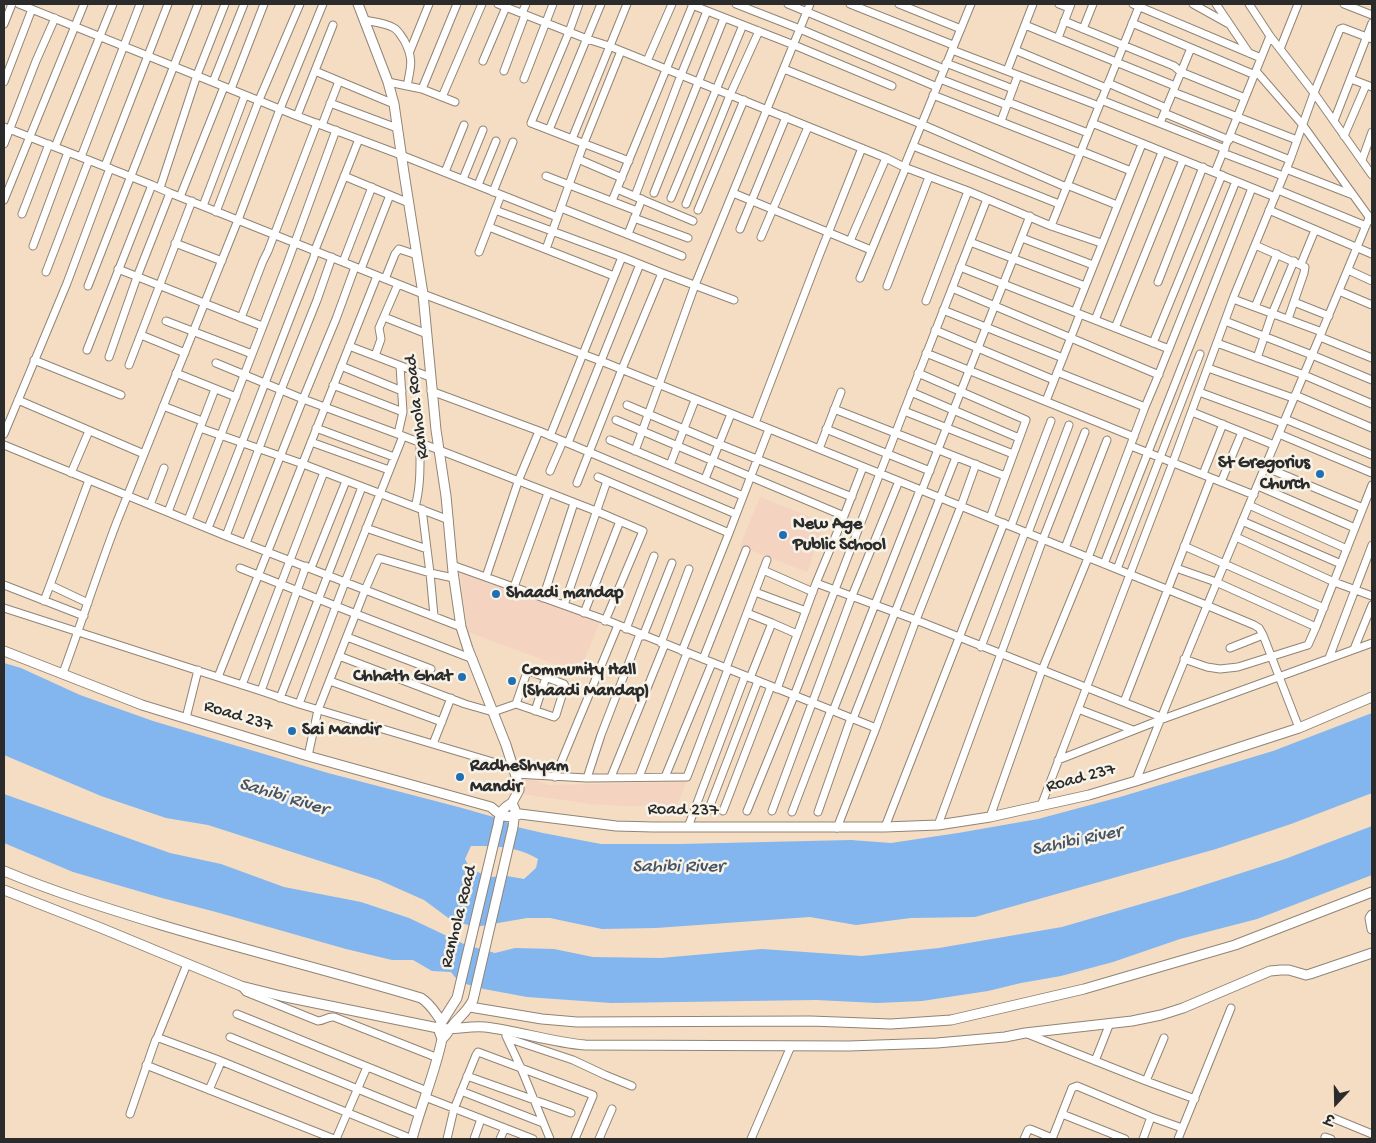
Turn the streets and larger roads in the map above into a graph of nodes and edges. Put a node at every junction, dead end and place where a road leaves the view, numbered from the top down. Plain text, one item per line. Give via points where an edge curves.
1 (12, 4) edge
2 (18, 4) edge
3 (84, 4) edge
4 (112, 4) edge
5 (140, 4) edge
6 (168, 4) edge
7 (198, 4) edge
8 (225, 4) edge
9 (244, 4) edge
10 (264, 4) edge
11 (300, 4) edge
12 (323, 4) edge
13 (358, 4) edge
14 (429, 4) edge
15 (456, 4) edge
16 (482, 4) edge
17 (498, 4) edge
18 (526, 4) edge
19 (554, 4) edge
20 (579, 4) edge
21 (602, 4) edge
22 (627, 4) edge
23 (672, 4) edge
24 (693, 4) edge
25 (736, 4) edge
26 (788, 4) edge
27 (850, 4) edge
28 (899, 4) edge
29 (969, 4) edge
30 (1033, 4) edge
31 (1059, 4) edge
32 (1093, 4) edge
33 (1137, 4) edge
34 (1194, 4) edge
35 (1216, 4) edge
36 (1249, 4) edge
37 (1298, 4) edge
38 (1344, 4) edge
39 (1070, 6) edge
40 (506, 7) junction
41 (808, 7) edge
42 (32, 9) junction
43 (707, 11) junction
44 (524, 14) junction
45 (1372, 15) edge
46 (55, 18) junction
47 (724, 18) junction
48 (364, 20) junction
49 (1064, 21) junction
50 (546, 23) junction
51 (1132, 23) junction
52 (1372, 23) edge
53 (4, 24) edge
54 (1229, 24) junction
55 (333, 25) dead end
56 (743, 25) junction
57 (1025, 25) junction
58 (75, 26) junction
59 (800, 29) junction
60 (961, 29) junction
61 (1083, 29) junction
62 (759, 31) junction
63 (569, 32) junction
64 (99, 36) junction
65 (1270, 36) junction
66 (1058, 38) junction
67 (1370, 38) edge
68 (587, 39) junction
69 (794, 44) junction
70 (123, 46) junction
71 (609, 46) junction
72 (1123, 46) junction
73 (953, 48) junction
74 (1191, 48) junction
75 (1280, 49) junction
76 (1015, 50) junction
77 (410, 51) junction
78 (621, 51) junction
79 (1249, 53) junction
80 (147, 56) junction
81 (1261, 58) junction
82 (483, 61) dead end
83 (647, 62) junction
84 (1116, 62) junction
85 (945, 66) junction
86 (174, 67) junction
87 (666, 69) junction
88 (784, 69) junction
89 (315, 70) junction
90 (504, 71) dead end
91 (1007, 71) junction
92 (1181, 72) junction
93 (1255, 73) junction
94 (197, 75) junction
95 (681, 75) junction
96 (1018, 75) junction
97 (524, 79) dead end
98 (940, 79) junction
99 (1351, 79) junction
100 (339, 81) junction
101 (4, 82) edge
102 (213, 82) junction
103 (388, 82) junction
104 (699, 82) junction
105 (1107, 85) junction
106 (407, 86) junction
107 (892, 86) dead end
108 (1369, 86) edge
109 (228, 88) junction
110 (937, 88) junction
111 (716, 89) junction
112 (1012, 89) junction
113 (1174, 89) junction
114 (422, 90) junction
115 (1314, 92) junction
116 (245, 94) junction
117 (730, 95) junction
118 (933, 96) junction
119 (442, 97) junction
120 (1245, 98) junction
121 (258, 100) junction
122 (744, 100) junction
123 (456, 102) dead end
124 (330, 103) junction
125 (1100, 103) junction
126 (394, 104) junction
127 (1007, 104) junction
128 (280, 109) junction
129 (767, 110) junction
130 (1165, 111) junction
131 (297, 116) junction
132 (1238, 116) junction
133 (786, 118) junction
134 (1001, 121) junction
135 (1334, 121) junction
136 (319, 124) junction
137 (921, 124) junction
138 (1092, 124) junction
139 (1160, 124) junction
140 (1302, 124) junction
141 (464, 125) dead end
142 (808, 126) junction
143 (7, 128) edge
144 (397, 128) junction
145 (336, 130) junction
146 (483, 130) dead end
147 (549, 130) junction
148 (1372, 132) edge
149 (1088, 133) junction
150 (29, 136) junction
151 (1344, 136) junction
152 (1230, 138) junction
153 (359, 139) junction
154 (572, 139) junction
155 (1297, 140) junction
156 (496, 141) dead end
157 (514, 142) dead end
158 (584, 143) junction
159 (4, 144) edge
160 (1142, 144) junction
161 (52, 145) junction
162 (913, 146) junction
163 (862, 148) junction
164 (1224, 151) junction
165 (68, 152) junction
166 (1080, 152) junction
167 (1162, 152) junction
168 (401, 155) junction
169 (81, 157) junction
170 (886, 158) junction
171 (578, 159) junction
172 (89, 160) junction
173 (1183, 160) junction
174 (1290, 160) junction
175 (1362, 160) junction
176 (629, 161) junction
177 (108, 167) junction
178 (905, 167) junction
179 (1203, 167) junction
180 (1131, 171) junction
181 (445, 172) junction
182 (1284, 173) junction
183 (1219, 174) junction
184 (1372, 175) edge
185 (130, 176) junction
186 (344, 176) junction
187 (546, 176) dead end
188 (930, 177) junction
189 (622, 178) junction
190 (463, 179) junction
191 (1236, 181) junction
192 (152, 185) junction
193 (569, 185) junction
194 (478, 186) junction
195 (1067, 186) junction
196 (372, 187) junction
197 (160, 188) junction
198 (1252, 188) junction
199 (617, 189) junction
200 (968, 191) junction
201 (493, 192) junction
202 (170, 193) junction
203 (654, 193) dead end
204 (733, 193) junction
205 (1276, 193) junction
206 (390, 195) junction
207 (501, 195) junction
208 (1354, 196) junction
209 (180, 197) junction
210 (638, 198) junction
211 (671, 198) dead end
212 (987, 199) junction
213 (4, 200) edge
214 (751, 200) junction
215 (192, 201) junction
216 (612, 201) junction
217 (409, 203) junction
218 (686, 204) dead end
219 (1059, 204) junction
220 (1117, 205) junction
221 (203, 206) junction
222 (561, 208) junction
223 (772, 208) junction
224 (495, 210) junction
225 (698, 210) dead end
226 (1269, 210) junction
227 (216, 212) junction
228 (22, 214) dead end
229 (635, 215) junction
230 (1030, 216) junction
231 (558, 217) junction
232 (238, 220) junction
233 (693, 221) dead end
234 (1370, 221) edge
235 (1051, 226) junction
236 (488, 227) junction
237 (740, 229) dead end
238 (1315, 230) junction
239 (552, 232) junction
240 (828, 232) junction
241 (274, 234) junction
242 (628, 234) junction
243 (760, 237) dead end
244 (688, 238) dead end
245 (1022, 238) junction
246 (850, 241) junction
247 (295, 242) junction
248 (970, 242) junction
249 (1101, 243) junction
250 (176, 244) junction
251 (1255, 245) junction
252 (33, 246) dead end
253 (1356, 248) junction
254 (546, 249) junction
255 (315, 250) junction
256 (871, 250) junction
257 (478, 252) dead end
258 (1277, 254) junction
259 (1372, 254) edge
260 (417, 255) junction
261 (622, 256) junction
262 (682, 256) dead end
263 (332, 257) junction
264 (1014, 259) junction
265 (222, 261) junction
266 (343, 262) junction
267 (1297, 263) junction
268 (640, 264) junction
269 (1093, 265) junction
270 (960, 267) junction
271 (358, 268) junction
272 (118, 269) junction
273 (1348, 270) junction
274 (46, 272) dead end
275 (662, 273) junction
276 (376, 276) junction
277 (614, 276) junction
278 (137, 277) junction
279 (860, 278) dead end
280 (385, 279) junction
281 (1372, 281) edge
282 (1158, 282) dead end
283 (398, 284) junction
284 (1004, 284) junction
285 (159, 285) junction
286 (696, 285) junction
287 (88, 286) dead end
288 (887, 286) dead end
289 (1085, 286) junction
290 (952, 288) junction
291 (1339, 291) junction
292 (424, 294) junction
293 (1233, 299) junction
294 (734, 300) dead end
295 (926, 301) dead end
296 (1294, 302) junction
297 (205, 303) junction
298 (995, 306) junction
299 (1372, 306) edge
300 (1255, 307) junction
301 (943, 310) junction
302 (1078, 313) junction
303 (1272, 314) junction
304 (1329, 316) junction
305 (384, 317) junction
306 (241, 318) junction
307 (1288, 319) junction
308 (1095, 320) junction
309 (166, 321) dead end
310 (1225, 321) junction
311 (262, 326) junction
312 (986, 327) junction
313 (1116, 328) junction
314 (935, 330) junction
315 (193, 331) junction
316 (427, 334) junction
317 (140, 335) junction
318 (1321, 335) junction
319 (1264, 336) junction
320 (1070, 338) junction
321 (1154, 343) junction
322 (1217, 343) junction
323 (348, 346) junction
324 (978, 348) junction
325 (1169, 349) junction
326 (87, 350) dead end
327 (185, 353) junction
328 (926, 353) junction
329 (252, 354) junction
330 (583, 354) junction
331 (1200, 354) dead end
332 (1312, 355) junction
333 (374, 356) junction
334 (109, 357) dead end
335 (1062, 358) junction
336 (1256, 358) junction
337 (1372, 358) edge
338 (34, 360) junction
339 (601, 361) junction
340 (216, 362) dead end
341 (129, 365) dead end
342 (341, 366) junction
343 (400, 366) junction
344 (1208, 368) junction
345 (622, 370) junction
346 (969, 370) junction
347 (1057, 372) junction
348 (176, 373) junction
349 (918, 373) junction
350 (245, 374) junction
351 (1159, 375) junction
352 (1304, 375) junction
353 (430, 377) junction
354 (1054, 380) junction
355 (1372, 380) edge
356 (266, 383) junction
357 (659, 384) junction
358 (333, 386) junction
359 (216, 389) junction
360 (281, 390) junction
361 (402, 391) junction
362 (431, 391) junction
363 (841, 392) dead end
364 (911, 392) junction
365 (961, 392) junction
366 (1199, 392) junction
367 (121, 395) dead end
368 (236, 397) junction
369 (1294, 397) junction
370 (303, 399) junction
371 (18, 400) junction
372 (695, 400) junction
373 (1046, 401) junction
374 (1372, 404) edge
375 (627, 405) dead end
376 (163, 406) junction
377 (1145, 406) junction
378 (324, 407) junction
379 (834, 409) junction
380 (904, 410) junction
381 (953, 410) junction
382 (403, 412) junction
383 (1192, 412) junction
384 (648, 414) junction
385 (731, 414) junction
386 (616, 420) dead end
387 (1051, 421) dead end
388 (1284, 421) junction
389 (755, 423) junction
390 (201, 424) junction
391 (1222, 424) junction
392 (1069, 425) dead end
393 (947, 427) junction
394 (316, 428) junction
395 (1372, 428) edge
396 (769, 429) junction
397 (826, 429) junction
398 (89, 430) junction
399 (684, 430) junction
400 (539, 431) junction
401 (642, 431) junction
402 (1085, 432) dead end
403 (1242, 432) junction
404 (896, 433) junction
405 (4, 434) edge
406 (1279, 434) junction
407 (221, 435) junction
408 (401, 435) junction
409 (550, 436) junction
410 (1134, 437) junction
411 (1020, 438) junction
412 (610, 440) dead end
413 (1107, 440) dead end
414 (311, 442) junction
415 (420, 442) junction
416 (565, 442) junction
417 (243, 444) junction
418 (718, 444) junction
419 (4, 445) edge
420 (1274, 445) junction
421 (678, 446) junction
422 (1131, 446) junction
423 (258, 449) junction
424 (819, 449) junction
425 (439, 450) junction
426 (938, 450) junction
427 (635, 451) junction
428 (589, 452) junction
429 (1147, 452) junction
430 (144, 454) junction
431 (888, 454) junction
432 (1014, 454) junction
433 (1372, 455) edge
434 (281, 456) junction
435 (394, 457) junction
436 (956, 457) junction
437 (1159, 457) junction
438 (712, 460) junction
439 (757, 460) junction
440 (1173, 462) junction
441 (303, 464) junction
442 (976, 464) junction
443 (670, 465) junction
444 (863, 467) junction
445 (1265, 467) junction
446 (164, 468) dead end
447 (389, 470) junction
448 (550, 471) dead end
449 (930, 471) junction
450 (324, 472) junction
451 (71, 473) junction
452 (880, 473) junction
453 (1372, 473) edge
454 (1203, 474) junction
455 (751, 476) junction
456 (1005, 476) junction
457 (598, 477) dead end
458 (1211, 478) junction
459 (705, 479) junction
460 (89, 480) junction
461 (346, 480) junction
462 (518, 481) junction
463 (607, 481) junction
464 (899, 481) junction
465 (1221, 482) junction
466 (577, 483) dead end
467 (1372, 484) edge
468 (1258, 486) junction
469 (362, 487) junction
470 (921, 490) junction
471 (548, 493) junction
472 (380, 494) junction
473 (1254, 495) junction
474 (128, 496) junction
475 (743, 496) junction
476 (852, 497) junction
477 (940, 498) junction
478 (574, 503) junction
479 (150, 505) junction
480 (961, 506) junction
481 (1249, 506) junction
482 (418, 508) junction
483 (1363, 508) junction
484 (596, 511) junction
485 (168, 512) junction
486 (736, 514) junction
487 (844, 516) junction
488 (990, 518) junction
489 (188, 520) junction
490 (449, 520) junction
491 (620, 521) junction
492 (1242, 521) junction
493 (1004, 523) junction
494 (1011, 526) junction
495 (208, 528) junction
496 (366, 528) junction
497 (1355, 528) junction
498 (730, 532) junction
499 (1026, 532) junction
500 (226, 536) junction
501 (1236, 537) junction
502 (1043, 539) junction
503 (246, 543) junction
504 (1372, 545) edge
505 (1184, 546) junction
506 (1065, 548) junction
507 (427, 549) junction
508 (1347, 549) junction
509 (746, 550) dead end
510 (267, 552) junction
511 (654, 556) dead end
512 (1088, 558) junction
513 (290, 560) junction
514 (767, 560) dead end
515 (672, 563) dead end
516 (1224, 563) junction
517 (1104, 564) junction
518 (1341, 564) junction
519 (452, 565) junction
520 (308, 567) junction
521 (240, 568) dead end
522 (1176, 568) junction
523 (689, 569) dead end
524 (1117, 569) junction
525 (763, 570) junction
526 (430, 573) junction
527 (1129, 574) junction
528 (328, 575) junction
529 (258, 576) junction
530 (486, 577) junction
531 (454, 578) junction
532 (345, 582) junction
533 (1216, 582) junction
534 (1334, 582) junction
535 (816, 583) junction
536 (4, 585) edge
537 (50, 585) junction
538 (280, 585) junction
539 (514, 587) junction
540 (1168, 589) junction
541 (1354, 589) junction
542 (365, 590) junction
543 (835, 590) junction
544 (297, 591) junction
545 (755, 592) junction
546 (813, 592) junction
547 (852, 596) junction
548 (1372, 596) edge
549 (543, 598) junction
550 (318, 599) junction
551 (44, 601) junction
552 (88, 602) junction
553 (564, 605) junction
554 (875, 605) junction
555 (1206, 605) junction
556 (1372, 605) edge
557 (336, 606) junction
558 (4, 608) edge
559 (1324, 608) junction
560 (806, 611) junction
561 (584, 613) junction
562 (747, 613) junction
563 (895, 613) junction
564 (356, 614) junction
565 (84, 616) junction
566 (434, 616) junction
567 (916, 620) junction
568 (605, 621) junction
569 (772, 623) junction
570 (618, 625) junction
571 (461, 627) junction
572 (1316, 627) junction
573 (626, 628) junction
574 (78, 632) junction
575 (797, 634) junction
576 (642, 635) junction
577 (1263, 635) junction
578 (347, 637) junction
579 (959, 638) junction
580 (1372, 642) edge
581 (663, 643) junction
582 (981, 647) junction
583 (1230, 648) dead end
584 (1354, 649) junction
585 (4, 650) edge
586 (685, 652) junction
587 (1001, 654) junction
588 (339, 656) junction
589 (1271, 656) junction
590 (1329, 658) junction
591 (473, 659) junction
592 (703, 659) junction
593 (1184, 659) junction
594 (712, 663) junction
595 (431, 669) dead end
596 (727, 669) junction
597 (198, 670) junction
598 (1042, 670) junction
599 (63, 673) junction
600 (1279, 676) junction
601 (218, 677) junction
602 (546, 677) junction
603 (748, 677) junction
604 (330, 681) junction
605 (758, 681) junction
606 (242, 685) junction
607 (774, 687) junction
608 (1086, 687) junction
609 (260, 690) junction
610 (794, 696) junction
611 (1372, 697) edge
612 (280, 698) junction
613 (450, 698) junction
614 (1124, 702) junction
615 (812, 703) junction
616 (299, 704) junction
617 (516, 704) junction
618 (1078, 709) junction
619 (318, 710) junction
620 (535, 711) junction
621 (832, 711) junction
622 (493, 712) junction
623 (186, 718) junction
624 (852, 718) junction
625 (1160, 719) junction
626 (442, 722) junction
627 (876, 728) junction
628 (1298, 728) junction
629 (1133, 730) junction
630 (433, 744) junction
631 (308, 756) junction
632 (1058, 760) junction
633 (514, 771) junction
634 (666, 776) junction
635 (555, 777) junction
636 (611, 777) junction
637 (639, 777) junction
638 (587, 778) junction
639 (1136, 781) junction
640 (512, 802) junction
641 (1041, 806) junction
642 (708, 811) dead end
643 (724, 811) dead end
644 (747, 811) dead end
645 (772, 811) dead end
646 (792, 812) dead end
647 (818, 812) dead end
648 (500, 815) junction
649 (514, 817) junction
650 (990, 817) junction
651 (938, 825) junction
652 (688, 827) junction
653 (836, 828) junction
654 (885, 828) junction
655 (4, 871) edge
656 (4, 890) edge
657 (1372, 892) edge
658 (1372, 915) edge
659 (1372, 929) edge
660 (1372, 952) edge
661 (187, 964) junction
662 (241, 986) junction
663 (470, 1006) junction
664 (1231, 1008) dead end
665 (237, 1014) dead end
666 (441, 1016) junction
667 (1110, 1024) junction
668 (453, 1026) junction
669 (1025, 1033) junction
670 (505, 1034) junction
671 (230, 1037) dead end
672 (157, 1038) junction
673 (1164, 1038) dead end
674 (442, 1039) junction
675 (791, 1046) junction
676 (438, 1058) junction
677 (1095, 1061) junction
678 (221, 1062) junction
679 (146, 1065) junction
680 (366, 1067) junction
681 (521, 1068) junction
682 (467, 1076) junction
683 (1146, 1081) junction
684 (632, 1086) dead end
685 (358, 1089) junction
686 (209, 1090) junction
687 (461, 1091) junction
688 (426, 1094) junction
689 (1195, 1099) junction
690 (535, 1101) junction
691 (454, 1109) junction
692 (612, 1109) dead end
693 (347, 1113) junction
694 (130, 1114) dead end
695 (419, 1114) junction
696 (570, 1114) dead end
697 (1062, 1114) junction
698 (1151, 1117) junction
699 (1334, 1118) dead end
700 (481, 1119) junction
701 (543, 1122) junction
702 (505, 1128) junction
703 (1182, 1128) junction
704 (1372, 1134) edge
705 (524, 1138) edge
706 (335, 1139) edge
707 (412, 1139) edge
708 (447, 1139) edge
709 (474, 1139) edge
710 (500, 1139) edge
711 (533, 1139) edge
712 (550, 1139) edge
713 (574, 1139) edge
714 (599, 1139) edge
715 (751, 1139) edge
716 (1024, 1139) edge
717 (1052, 1139) edge
718 (1125, 1139) edge
719 (1143, 1139) edge
720 (1178, 1139) edge

1 - 53 street
2 - 42 street
3 - 58 street
4 - 64 street
5 - 70 street
6 - 80 street
7 - 86 street
8 - 94 street
9 - 102 street
10 - 109 street
11 - 121 street
12 - 128 street
13 - 48 street, Ranhola Road
14 - 77 street
15 - 114 street
16 - 119 street
17 - 40 street
18 - 44 street
19 - 50 street
20 - 63 street
21 - 68 street
22 - 71 street
23 - 83 street
24 - 43 street
24 - 87 street
25 - 59 street
26 - 41 street
27 - 73 street
28 - 60 street
29 - 60 street
30 - 57 street
31 - 39 street
32 - 61 street
33 - 51 street
33 - 79 street
34 - 54 street
35 - 54 street
36 - 65 street
37 - 75 street
38 - 45 street
39 - 49 street
40 - 44 street
40 - 82 street
41 - 59 street
41 - 85 street
42 - 46 street
42 - 101 street
43 - 47 street
43 - 95 street
44 - 50 street
44 - 90 street
46 - 58 street
46 - 143 street
47 - 56 street
47 - 104 street
48 - 77 street via 400,32
48 - 103 street, Ranhola Road
49 - 61 street
49 - 66 street
50 - 63 street
50 - 97 street
51 - 72 street
51 - 74 street
52 - 67 street
54 - 79 street
55 - 89 street
56 - 62 street
56 - 111 street
57 - 66 street
57 - 76 street
58 - 64 street
58 - 150 street
59 - 69 street
59 - 110 street
60 - 73 street
61 - 72 street
62 - 69 street
62 - 117 street
63 - 68 street
63 - 147 street via 532,123
64 - 70 street
64 - 161 street
65 - 75 street
65 - 81 street
66 - 84 street
67 - 99 street
67 - 115 street via 1340,29
68 - 71 street
68 - 147 street
69 - 88 street
69 - 107 street
70 - 80 street
70 - 169 street
71 - 78 street
71 - 154 street
72 - 84 street
72 - 92 street via 1174,66
73 - 85 street
73 - 91 street
74 - 92 street
74 - 93 street
75 - 115 street
76 - 91 street
76 - 105 street
77 - 106 street via 412,62
78 - 83 street
78 - 158 street
79 - 81 street
80 - 86 street
80 - 177 street
81 - 93 street
83 - 87 street
84 - 105 street
84 - 113 street
85 - 98 street
85 - 112 street
86 - 94 street
86 - 185 street
87 - 95 street
87 - 176 street
88 - 129 street
88 - 137 street
89 - 100 street
89 - 131 street
91 - 96 street
92 - 113 street
92 - 120 street
93 - 120 street
93 - 140 street
94 - 102 street
94 - 197 street
95 - 104 street
95 - 210 street
96 - 112 street
96 - 125 street
98 - 110 street
98 - 127 street
99 - 108 street
99 - 135 street
100 - 124 street
100 - 126 street
102 - 109 street
103 - 106 street
103 - 126 street, Ranhola Road
104 - 111 street
104 - 203 street
105 - 125 street
105 - 130 street
106 - 114 street
108 - 151 street
109 - 116 street
109 - 209 street
110 - 118 street
111 - 117 street
111 - 211 street
112 - 127 street
113 - 130 street
113 - 132 street
114 - 119 street
115 - 135 street
115 - 140 street
116 - 121 street
116 - 221 street
117 - 122 street
117 - 218 street
118 - 134 street
118 - 137 street
119 - 123 street
120 - 132 street
121 - 128 street
121 - 227 street
122 - 129 street
122 - 225 street
124 - 136 street
124 - 144 street
125 - 138 street
125 - 139 street
126 - 144 street, Ranhola Road
127 - 134 street
127 - 149 street
128 - 131 street
128 - 232 street
129 - 133 street
129 - 204 street
130 - 139 street
130 - 152 street
131 - 136 street
132 - 152 street
132 - 155 street
133 - 142 street
133 - 214 street
134 - 166 street
135 - 151 street
136 - 145 street
136 - 241 street
137 - 162 street
137 - 195 street
138 - 149 street
138 - 160 street
139 - 164 street
140 - 155 street
140 - 208 street
141 - 181 street
142 - 163 street
142 - 223 street
143 - 150 street
143 - 159 street
144 - 168 street, Ranhola Road
145 - 153 street
145 - 247 street
146 - 190 street
147 - 154 street
148 - 175 street
149 - 166 street
150 - 161 street
150 - 213 street
151 - 175 street
152 - 164 street
152 - 174 street
153 - 168 street
153 - 186 street
154 - 158 street
155 - 174 street
156 - 194 street
157 - 201 street
158 - 171 street
158 - 176 street
160 - 167 street
160 - 180 street
161 - 165 street
161 - 228 street
162 - 178 street
162 - 219 street
163 - 170 street
163 - 240 street
164 - 182 street
164 - 183 street
165 - 169 street
165 - 252 street
166 - 180 street
166 - 195 street
167 - 173 street
167 - 308 street
168 - 181 street
168 - 217 street, Ranhola Road
169 - 172 street
170 - 178 street
170 - 246 street
171 - 189 street
171 - 193 street
172 - 177 street
172 - 274 street
173 - 179 street
173 - 313 street
174 - 182 street
175 - 184 street
176 - 189 street
177 - 185 street
177 - 338 street
178 - 188 street
178 - 256 street
179 - 183 street
179 - 282 street
180 - 220 street
181 - 190 street
182 - 205 street
182 - 208 street
183 - 191 street
183 - 321 street
185 - 192 street
185 - 287 street
186 - 196 street
186 - 255 street
187 - 193 street
188 - 200 street
188 - 288 street
189 - 199 street
190 - 194 street
191 - 198 street
191 - 325 street
192 - 197 street
192 - 272 street
193 - 216 street
193 - 222 street
194 - 201 street
195 - 219 street
195 - 220 street
196 - 206 street
196 - 266 street
197 - 202 street
198 - 205 street
198 - 429 street
199 - 210 street
199 - 216 street
200 - 212 street
200 - 295 street
201 - 207 street
202 - 209 street
202 - 278 street
204 - 214 street
204 - 286 street
205 - 226 street
205 - 234 street
206 - 217 street
206 - 271 street
207 - 224 street
207 - 231 street
208 - 234 street
209 - 215 street
210 - 229 street
210 - 233 street
212 - 230 street
212 - 248 street
214 - 223 street
214 - 237 street
215 - 221 street
215 - 250 street
216 - 229 street
217 - 260 street, Ranhola Road
219 - 235 street
220 - 249 street
221 - 227 street
222 - 231 street
222 - 242 street
223 - 240 street
223 - 243 street
224 - 236 street
224 - 239 street
226 - 238 street
226 - 251 street
227 - 232 street
229 - 242 street
229 - 244 street
230 - 235 street
230 - 245 street
231 - 239 street
232 - 241 street
232 - 265 street
234 - 253 street
235 - 249 street
236 - 254 street
236 - 257 street
238 - 253 street
238 - 267 street
239 - 254 street
239 - 261 street
240 - 246 street
240 - 389 street
241 - 247 street
241 - 306 street
242 - 262 street
245 - 264 street
245 - 269 street
246 - 256 street
247 - 255 street
247 - 311 street
248 - 264 street
248 - 270 street
249 - 269 street
250 - 265 street
250 - 285 street
251 - 258 street
251 - 293 street
253 - 259 street
253 - 273 street
254 - 277 street
255 - 263 street
255 - 356 street
256 - 279 street
258 - 267 street
258 - 300 street
260 - 280 street via 399,249
260 - 292 street, Ranhola Road
261 - 268 street
261 - 277 street
263 - 266 street
263 - 360 street
264 - 284 street
264 - 289 street
265 - 297 street
266 - 271 street
267 - 296 street via 1306,269
267 - 303 street
268 - 275 street
268 - 339 street
269 - 289 street
270 - 284 street
270 - 290 street
271 - 276 street
271 - 370 street
272 - 278 street
272 - 326 street
273 - 281 street
273 - 291 street
275 - 286 street
275 - 345 street
276 - 280 street
276 - 323 street
277 - 330 street
278 - 285 street
278 - 334 street
280 - 283 street
283 - 292 street
283 - 305 street
284 - 298 street
284 - 302 street
285 - 297 street
285 - 317 street
286 - 294 street
286 - 357 street
289 - 302 street
290 - 298 street
290 - 301 street
291 - 299 street
291 - 304 street
292 - 316 street, Ranhola Road
292 - 330 street
293 - 300 street
293 - 310 street
296 - 304 street
296 - 307 street
297 - 306 street
297 - 315 street
298 - 312 street
298 - 320 street
300 - 303 street
301 - 312 street
301 - 314 street
302 - 308 street
302 - 320 street
303 - 307 street
303 - 319 street
304 - 318 street
305 - 316 street
305 - 333 street via 379,328 380,343
306 - 311 street
307 - 318 street
308 - 313 street
309 - 315 street
310 - 319 street
310 - 322 street
311 - 329 street
312 - 324 street
312 - 335 street
313 - 321 street
314 - 324 street
314 - 328 street
315 - 327 street
315 - 329 street
316 - 353 street, Ranhola Road
317 - 327 street
317 - 341 street
318 - 332 street
318 - 337 street
319 - 332 street
319 - 336 street
320 - 335 street
320 - 351 street
321 - 325 street
322 - 336 street
322 - 344 street
323 - 333 street
323 - 342 street
324 - 346 street
324 - 354 street
325 - 351 street
327 - 348 street
328 - 346 street
328 - 349 street
329 - 350 street
330 - 339 street
330 - 409 street
331 - 437 street
332 - 352 street
332 - 355 street
333 - 343 street
335 - 347 street
336 - 352 street
338 - 367 street
338 - 371 street
339 - 345 street
339 - 416 street
340 - 350 street
342 - 358 street
342 - 361 street
343 - 353 street
343 - 361 street
344 - 366 street
344 - 369 street
345 - 357 street
345 - 428 street
346 - 365 street
346 - 373 street
347 - 354 street
347 - 377 street
348 - 359 street
348 - 376 street
349 - 364 street
349 - 365 street
350 - 356 street
350 - 368 street
351 - 377 street
352 - 369 street
352 - 374 street
353 - 362 street, Ranhola Road
354 - 373 street
356 - 360 street
356 - 417 street
357 - 372 street
357 - 384 street
358 - 378 street
358 - 382 street
359 - 368 street
359 - 390 street
360 - 370 street
360 - 423 street
361 - 382 street
362 - 400 street
362 - 425 street, Ranhola Road
363 - 379 street
364 - 380 street
364 - 381 street
365 - 381 street
365 - 411 street via 1026,420
366 - 383 street
366 - 388 street
368 - 407 street
369 - 388 street
369 - 395 street
370 - 378 street
370 - 434 street
371 - 398 street
371 - 405 street
372 - 385 street
372 - 399 street
373 - 410 street
375 - 384 street
376 - 390 street
376 - 430 street
377 - 410 street
378 - 394 street
378 - 408 street
379 - 397 street
379 - 404 street
380 - 393 street
380 - 404 street
381 - 393 street
381 - 411 street
382 - 408 street
383 - 391 street
383 - 440 street
384 - 399 street
384 - 401 street
385 - 389 street
385 - 418 street
386 - 401 street
387 - 494 street
388 - 406 street
388 - 433 street
389 - 396 street
390 - 407 street
390 - 485 street
391 - 403 street
391 - 454 street
392 - 499 street
393 - 426 street
393 - 432 street
394 - 414 street
394 - 435 street
396 - 424 street
396 - 439 street
397 - 424 street
397 - 431 street
398 - 430 street
398 - 451 street
399 - 418 street
399 - 421 street
400 - 409 street
400 - 462 street
401 - 421 street
401 - 427 street
402 - 502 street
403 - 420 street
403 - 465 street
404 - 426 street
404 - 431 street
406 - 420 street
406 - 453 street
407 - 417 street
407 - 489 street
408 - 415 street
408 - 435 street
409 - 416 street
410 - 422 street
411 - 432 street
412 - 427 street
413 - 506 street
414 - 441 street
414 - 447 street
415 - 425 street
415 - 482 street
416 - 428 street
416 - 448 street
417 - 423 street
417 - 495 street
418 - 438 street
418 - 439 street
419 - 451 street
420 - 445 street
421 - 438 street
421 - 443 street
422 - 429 street
422 - 512 street
423 - 434 street
423 - 500 street
424 - 444 street
425 - 462 street
425 - 490 street, Ranhola Road
426 - 436 street
426 - 449 street
427 - 443 street
428 - 466 street
428 - 486 street
429 - 437 street
429 - 517 street
430 - 474 street
431 - 449 street
431 - 452 street
432 - 456 street
434 - 441 street
434 - 503 street
435 - 447 street
436 - 442 street
436 - 477 street
437 - 440 street
437 - 524 street
438 - 455 street
438 - 459 street
439 - 455 street
439 - 476 street
440 - 454 street
440 - 527 street
441 - 450 street
441 - 510 street
442 - 456 street
442 - 480 street
443 - 459 street
444 - 452 street
444 - 476 street
445 - 468 street
445 - 483 street
446 - 479 street
447 - 472 street
449 - 470 street
450 - 461 street
450 - 513 street
451 - 460 street
452 - 464 street
452 - 543 street
454 - 458 street
455 - 475 street
455 - 487 street
456 - 488 street
457 - 463 street
458 - 465 street
458 - 505 street
459 - 475 street
460 - 474 street
460 - 537 street
461 - 469 street
461 - 520 street
462 - 471 street
462 - 530 street
463 - 484 street
463 - 498 street
464 - 470 street
464 - 547 street
465 - 473 street
467 - 483 street
468 - 473 street
468 - 497 street
469 - 472 street
469 - 528 street
470 - 477 street
470 - 554 street
471 - 478 street
471 - 539 street
472 - 482 street
472 - 496 street
473 - 481 street
474 - 479 street
474 - 552 street
475 - 486 street
476 - 487 street
477 - 480 street
477 - 563 street
478 - 484 street
478 - 549 street
479 - 485 street
480 - 488 street
480 - 567 street
481 - 492 street
481 - 508 street
482 - 490 street
482 - 507 street
483 - 497 street
484 - 491 street
484 - 553 street
485 - 489 street
486 - 498 street
487 - 535 street
488 - 493 street
489 - 495 street
490 - 519 street, Ranhola Road
491 - 561 street
491 - 568 street via 643,530
492 - 501 street
492 - 518 street
493 - 494 street
493 - 579 street
494 - 499 street
495 - 500 street
496 - 507 street
496 - 532 street
497 - 508 street
498 - 586 street
499 - 502 street
499 - 582 street
500 - 503 street
501 - 516 street
501 - 534 street
502 - 506 street
502 - 587 street
503 - 510 street
504 - 541 street
505 - 516 street
505 - 522 street
506 - 512 street
507 - 526 street
508 - 518 street
509 - 592 street
510 - 513 street
510 - 529 street
511 - 573 street
512 - 517 street
512 - 598 street
513 - 520 street
513 - 538 street
514 - 525 street
515 - 576 street
516 - 533 street
516 - 559 street
517 - 524 street
518 - 534 street
519 - 530 street
519 - 531 street, Ranhola Road
520 - 528 street
520 - 544 street
521 - 529 street
522 - 533 street
522 - 540 street
523 - 581 street
524 - 527 street
525 - 545 street
525 - 546 street
526 - 531 street
526 - 542 street via 379,558
526 - 566 street
527 - 540 street
527 - 608 street
528 - 532 street
528 - 550 street
529 - 538 street
529 - 601 street
530 - 539 street
531 - 571 street, Ranhola Road
532 - 542 street
532 - 557 street
533 - 555 street
533 - 572 street
534 - 541 street
534 - 559 street
535 - 543 street
535 - 546 street
536 - 551 street
537 - 551 street
537 - 552 street
538 - 544 street
538 - 606 street
539 - 549 street
540 - 555 street
540 - 614 street
541 - 548 street
541 - 590 street
542 - 564 street
542 - 566 street
543 - 547 street
543 - 610 street
544 - 550 street
544 - 609 street
545 - 560 street
545 - 562 street
546 - 560 street
547 - 554 street
547 - 615 street
549 - 553 street
550 - 557 street
550 - 612 street
551 - 565 street
552 - 565 street
553 - 561 street
554 - 563 street
554 - 621 street
555 - 577 street via 1254,625
555 - 593 street
556 - 584 street
557 - 564 street
557 - 616 street
558 - 574 street
559 - 572 street
560 - 575 street
561 - 568 street
562 - 569 street
562 - 596 street
563 - 567 street
563 - 624 street
564 - 578 street
564 - 591 street
565 - 574 street
566 - 571 street
567 - 579 street
567 - 627 street
568 - 570 street
569 - 575 street
569 - 603 street
570 - 573 street
570 - 635 street
571 - 591 street, Ranhola Road
572 - 589 street via 1308,645
573 - 576 street
574 - 597 street
574 - 599 street
575 - 607 street
576 - 581 street
576 - 638 street
577 - 583 street
577 - 589 street
578 - 588 street
578 - 595 street
579 - 582 street
579 - 654 street
580 - 584 street
581 - 586 street
581 - 636 street
582 - 587 street
584 - 590 street
585 - 599 street, Road 237
586 - 592 street
586 - 637 street
587 - 598 street
587 - 651 street
588 - 604 street
588 - 613 street
589 - 593 street via 1238,667 1220,669
589 - 600 street
590 - 600 street
591 - 622 street, Ranhola Road
592 - 594 street
593 - 625 street
594 - 596 street
594 - 634 street
596 - 603 street
596 - 634 street via 686,776
597 - 601 street
597 - 623 street
598 - 608 street
598 - 650 street
599 - 623 street, Road 237 via 142,705
600 - 625 street
600 - 628 street
601 - 606 street
602 - 617 street via 527,672
602 - 620 street
602 - 620 street via 564,684 565,688 554,717
603 - 605 street
603 - 652 street
604 - 619 street
604 - 626 street
605 - 607 street
605 - 642 street
606 - 609 street
607 - 610 street
607 - 643 street
608 - 614 street
608 - 618 street
609 - 612 street
610 - 615 street
610 - 644 street
611 - 628 street, Road 237
612 - 616 street
613 - 622 street
613 - 626 street
614 - 625 street
615 - 621 street
615 - 645 street
616 - 619 street
617 - 620 street
617 - 622 street
618 - 629 street
618 - 632 street
619 - 630 street
619 - 631 street
621 - 624 street
621 - 646 street
622 - 633 street, Ranhola Road
623 - 631 street, Road 237
624 - 627 street
624 - 647 street
625 - 629 street
625 - 639 street
626 - 630 street
627 - 653 street
628 - 639 street, Road 237
629 - 632 street
630 - 633 street
631 - 648 street, Road 237 via 491,807
632 - 641 street
633 - 635 street
633 - 640 street, Ranhola Road via 519,790
634 - 637 street
635 - 638 street
636 - 637 street
636 - 638 street
639 - 641 street, Road 237
640 - 648 street
640 - 649 street, Ranhola Road
641 - 650 street, Road 237
648 - 649 street, Road 237
648 - 666 street, Ranhola Road via 457,998
649 - 652 street, Road 237 via 520,814 616,826
649 - 663 street, Ranhola Road
650 - 651 street, Road 237
651 - 654 street, Road 237
652 - 653 street, Road 237
653 - 654 street, Road 237
655 - 666 street via 95,905 421,998
656 - 661 street
657 - 663 street via 1234,945 1093,986 951,1020 891,1024 577,1022
658 - 659 street
660 - 667 street via 1306,975 1289,970 1270,971 1168,1013
661 - 662 street
661 - 672 street
662 - 666 street via 310,1002
662 - 676 street via 246,992 318,1020 334,1017
663 - 668 street
664 - 689 street
665 - 680 street
666 - 668 street
666 - 674 street
667 - 669 street
667 - 677 street
668 - 670 street via 479,1026
668 - 674 street
669 - 675 street via 937,1043
669 - 677 street
670 - 675 street via 585,1045
670 - 681 street
670 - 684 street
671 - 685 street
672 - 678 street
672 - 679 street
673 - 683 street
674 - 676 street
675 - 715 street
676 - 688 street
677 - 683 street
678 - 686 street
678 - 693 street
679 - 686 street
679 - 694 street
680 - 685 street
680 - 688 street
681 - 682 street via 478,1052
681 - 690 street
681 - 713 street via 593,1095
682 - 687 street
682 - 690 street
683 - 689 street
685 - 693 street
685 - 695 street
686 - 706 street
687 - 691 street
687 - 701 street
688 - 691 street
688 - 695 street
689 - 703 street
690 - 696 street
690 - 701 street
691 - 700 street
691 - 708 street
692 - 714 street
693 - 706 street
693 - 707 street
695 - 707 street
697 - 698 street via 1072,1088 1077,1086
697 - 717 street
697 - 718 street
698 - 703 street
698 - 719 street
699 - 704 street
700 - 702 street
700 - 709 street
701 - 712 street
702 - 705 street
702 - 710 street
703 - 720 street
705 - 711 street
716 - 717 street via 1030,1129

